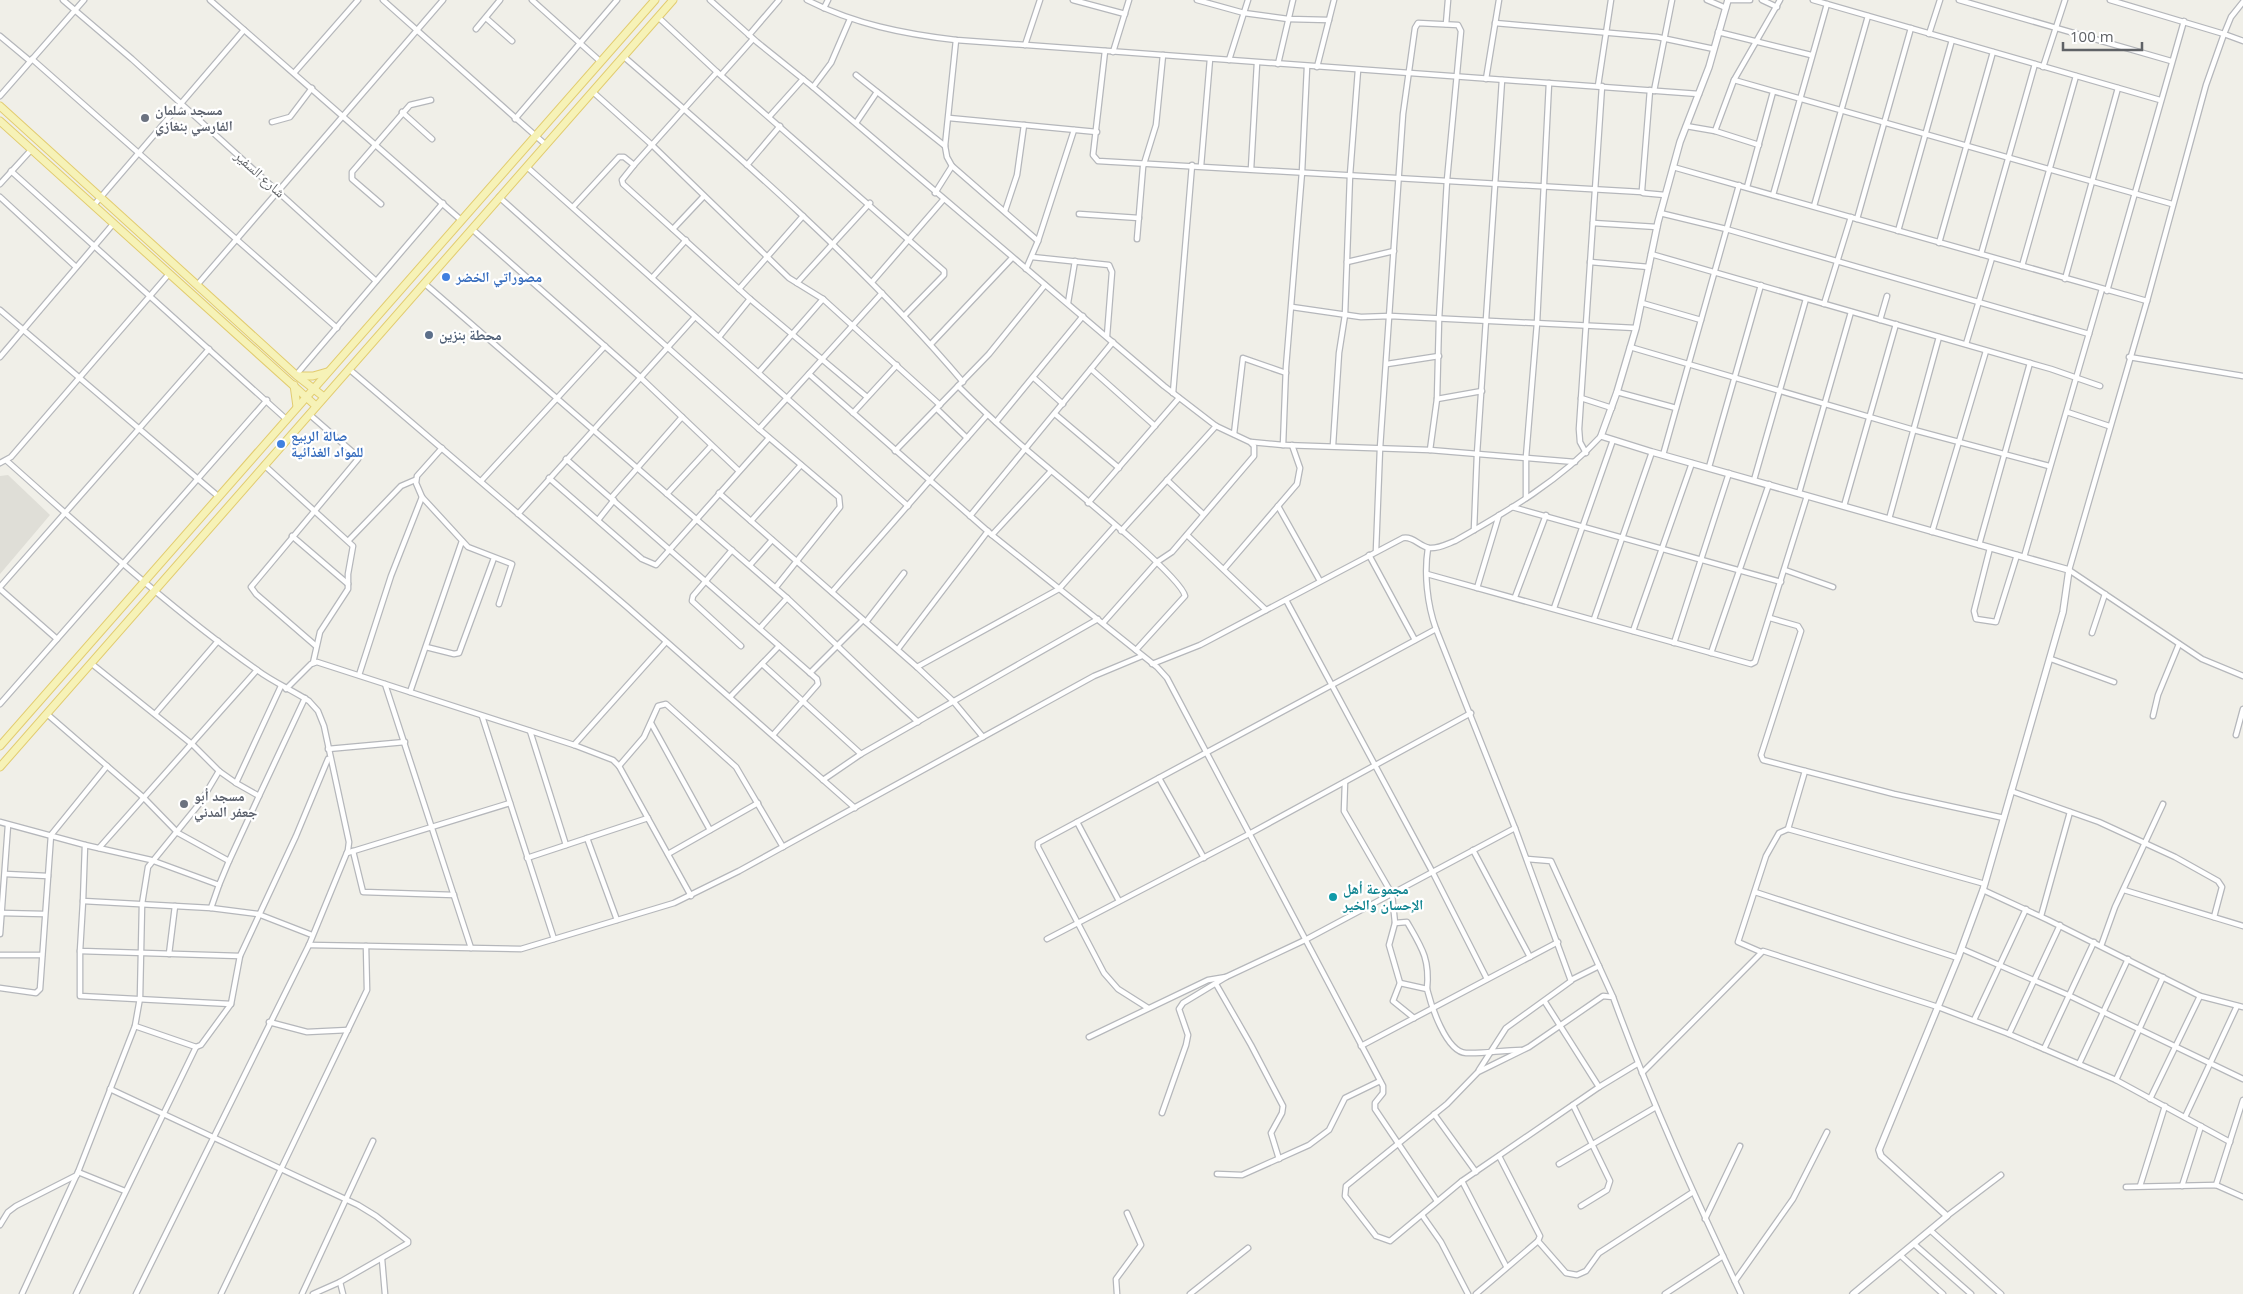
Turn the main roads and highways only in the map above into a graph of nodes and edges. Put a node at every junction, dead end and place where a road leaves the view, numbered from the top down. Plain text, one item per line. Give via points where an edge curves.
1 (655, 0) edge
2 (673, 0) edge
3 (0, 106) edge
4 (2, 126) edge
5 (59, 159) junction
6 (51, 168) junction
7 (235, 318) junction
8 (227, 326) junction
9 (327, 372) junction
10 (297, 376) junction
11 (294, 384) junction
12 (313, 388) junction
13 (306, 396) junction
14 (324, 397) junction
15 (316, 406) junction
16 (297, 407) junction
17 (0, 746) edge
18 (0, 767) edge

1 - 9 main road
2 - 14 main road
3 - 5 main road
4 - 6 main road
5 - 6 main road
5 - 7 main road
6 - 8 main road
7 - 8 main road
7 - 10 main road
8 - 11 main road
9 - 10 main road
9 - 12 main road
10 - 12 main road
11 - 13 main road
11 - 16 main road
12 - 13 main road
12 - 14 main road
13 - 15 main road
13 - 16 main road
14 - 15 main road
15 - 18 main road
16 - 17 main road

